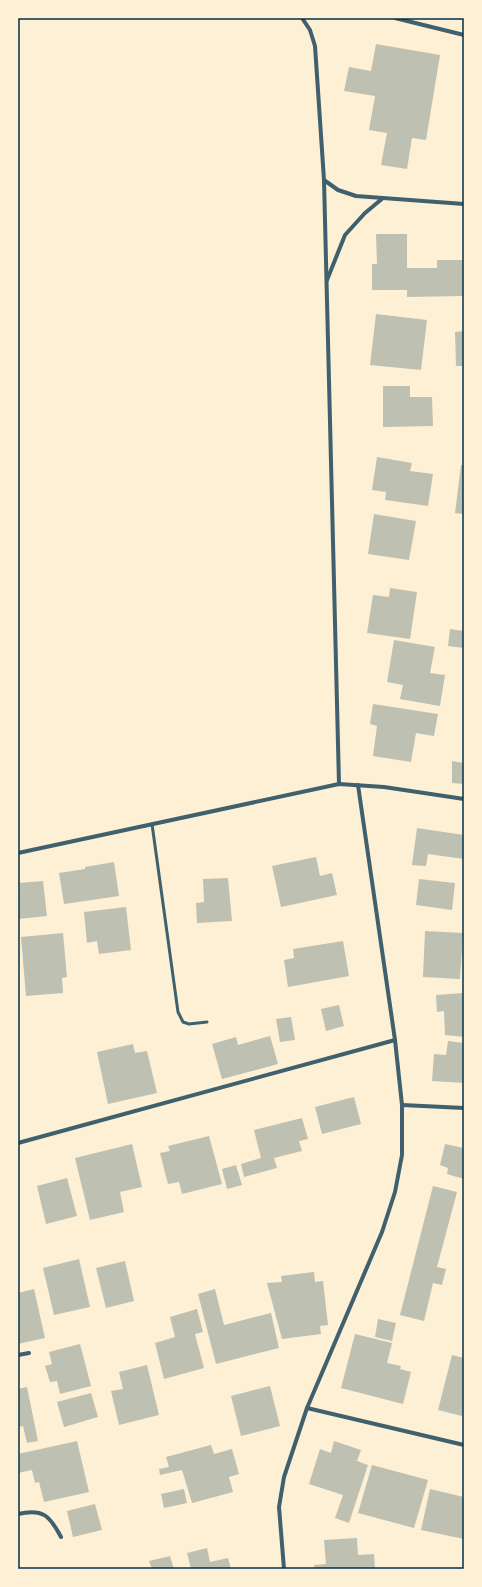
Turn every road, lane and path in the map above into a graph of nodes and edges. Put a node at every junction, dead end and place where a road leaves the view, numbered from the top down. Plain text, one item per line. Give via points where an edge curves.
1 (302, 18) edge
2 (394, 18) edge
3 (464, 36) edge
4 (324, 180) junction
5 (383, 198) junction
6 (464, 204) edge
7 (327, 282) junction
8 (340, 784) junction
9 (358, 785) junction
10 (464, 799) edge
11 (152, 824) junction
12 (18, 853) edge
13 (207, 1022) dead end
14 (395, 1040) junction
15 (402, 1105) junction
16 (464, 1108) edge
17 (18, 1143) edge
18 (29, 1353) dead end
19 (18, 1355) edge
20 (307, 1408) junction
21 (464, 1445) edge
22 (18, 1514) edge
23 (61, 1537) dead end
24 (284, 1569) edge

1 - 4 street via 310,30 315,46
2 - 3 street
4 - 5 street via 338,190 356,196
4 - 7 street
5 - 6 street
5 - 7 street via 365,213 345,236
7 - 8 street
8 - 9 street
8 - 11 street
9 - 10 street
9 - 14 street
11 - 12 street
11 - 13 lane via 178,1012 182,1022
14 - 15 street
14 - 17 street
15 - 16 street
15 - 20 street via 402,1155 395,1192 382,1232
18 - 19 street
20 - 21 street
20 - 24 street via 284,1477 279,1507
22 - 23 street via 44,1514 53,1521

